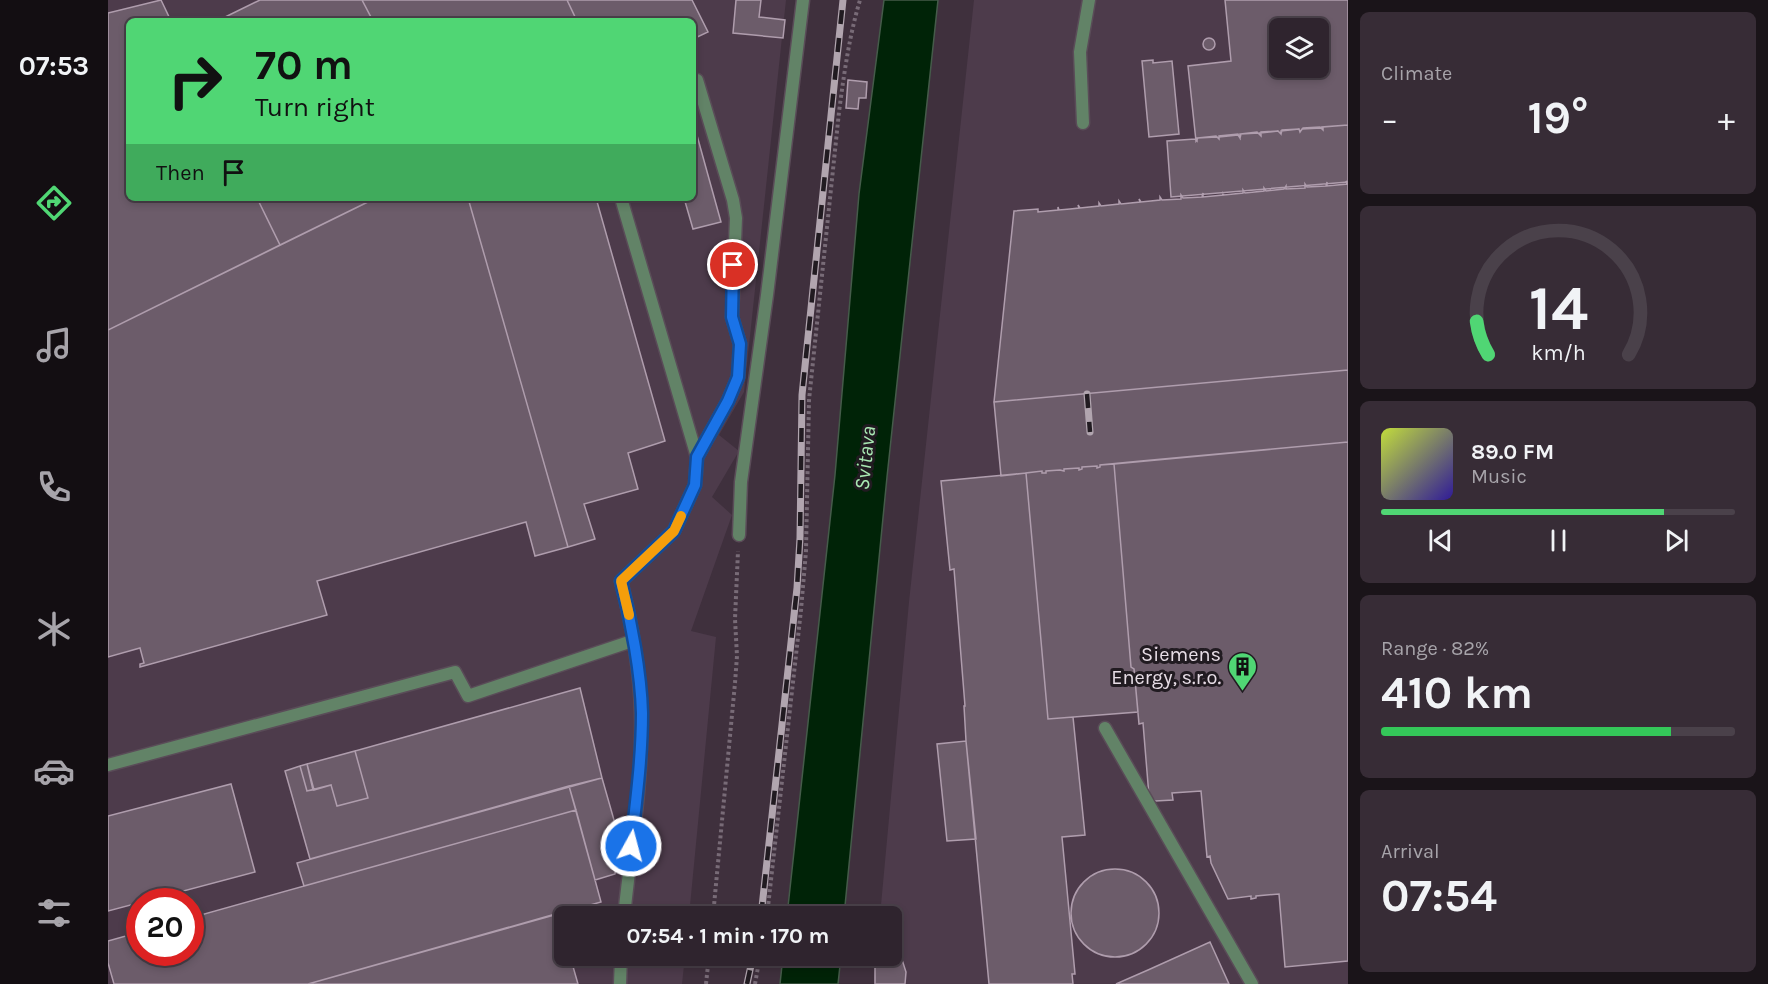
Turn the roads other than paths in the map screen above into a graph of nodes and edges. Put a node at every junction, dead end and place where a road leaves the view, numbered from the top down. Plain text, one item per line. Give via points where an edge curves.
1 (803, 0) edge
2 (1089, 0) edge
3 (696, 80) edge
4 (1083, 123) dead end
5 (622, 201) edge
6 (697, 457) junction
7 (739, 535) road end
8 (632, 641) junction
9 (1105, 728) dead end
10 (108, 765) edge
11 (625, 906) edge
12 (621, 966) edge
13 (620, 984) edge
14 (1252, 984) edge

1 - 7 lane via 741,482
2 - 4 lane via 1080,52
3 - 6 lane via 733,200 736,218 732,317 740,344 738,377
5 - 6 lane
6 - 8 lane via 695,485 674,531 621,581
8 - 10 lane via 468,696 454,672
8 - 11 lane via 642,713
9 - 14 lane
12 - 13 lane

